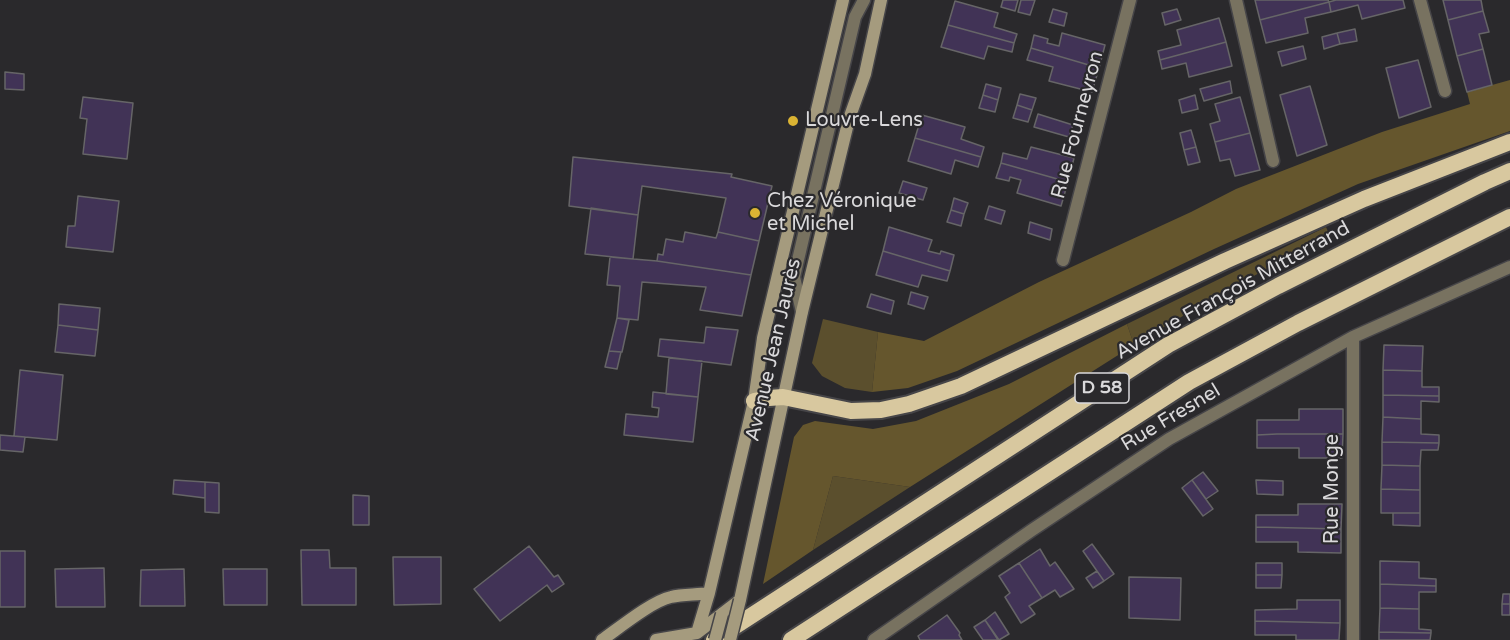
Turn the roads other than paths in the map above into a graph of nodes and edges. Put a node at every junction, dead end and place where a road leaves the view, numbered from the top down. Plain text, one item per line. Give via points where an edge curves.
1 (843, 0) edge
2 (864, 0) edge
3 (881, 0) edge
4 (1130, 0) edge
5 (1236, 0) edge
6 (1420, 0) edge
7 (1445, 91) dead end
8 (1510, 141) edge
9 (1273, 161) dead end
10 (1510, 171) edge
11 (1510, 217) edge
12 (1063, 260) dead end
13 (1510, 267) edge
14 (802, 312) junction
15 (1353, 337) junction
16 (783, 397) junction
17 (754, 401) junction
18 (709, 593) junction
19 (740, 600) junction
20 (722, 614) junction
21 (697, 636) edge
22 (602, 640) edge
23 (656, 640) edge
24 (715, 640) edge
25 (730, 640) edge
26 (791, 640) edge
27 (874, 640) edge
28 (1353, 640) edge

1 - 17 main road, Avenue Jean Jaurès via 763,338
2 - 14 street via 855,17 794,277
3 - 14 main road, Avenue Jean Jaurès
4 - 12 street, Rue Fourneyron
5 - 9 street
6 - 7 street
8 - 16 highway via 1364,199 1225,261 961,386 880,410 851,411
10 - 24 highway, Avenue François Mitterrand / D 58 via 1168,345
11 - 26 highway, D 58 via 1189,382
13 - 15 street, Rue Fresnel
14 - 16 main road, Avenue Jean Jaurès
15 - 27 street, Rue Fresnel via 1168,439
15 - 28 street, Rue Monge
16 - 17 highway
16 - 19 main road, Avenue Jean Jaurès
17 - 18 main road, Avenue Jean Jaurès
18 - 20 main road
18 - 21 main road, Avenue Jean Jaurès
18 - 22 main road via 663,600
19 - 20 main road
19 - 25 main road, Avenue Jean Jaurès, bridge
20 - 21 main road
20 - 24 main road, bridge
21 - 23 main road

